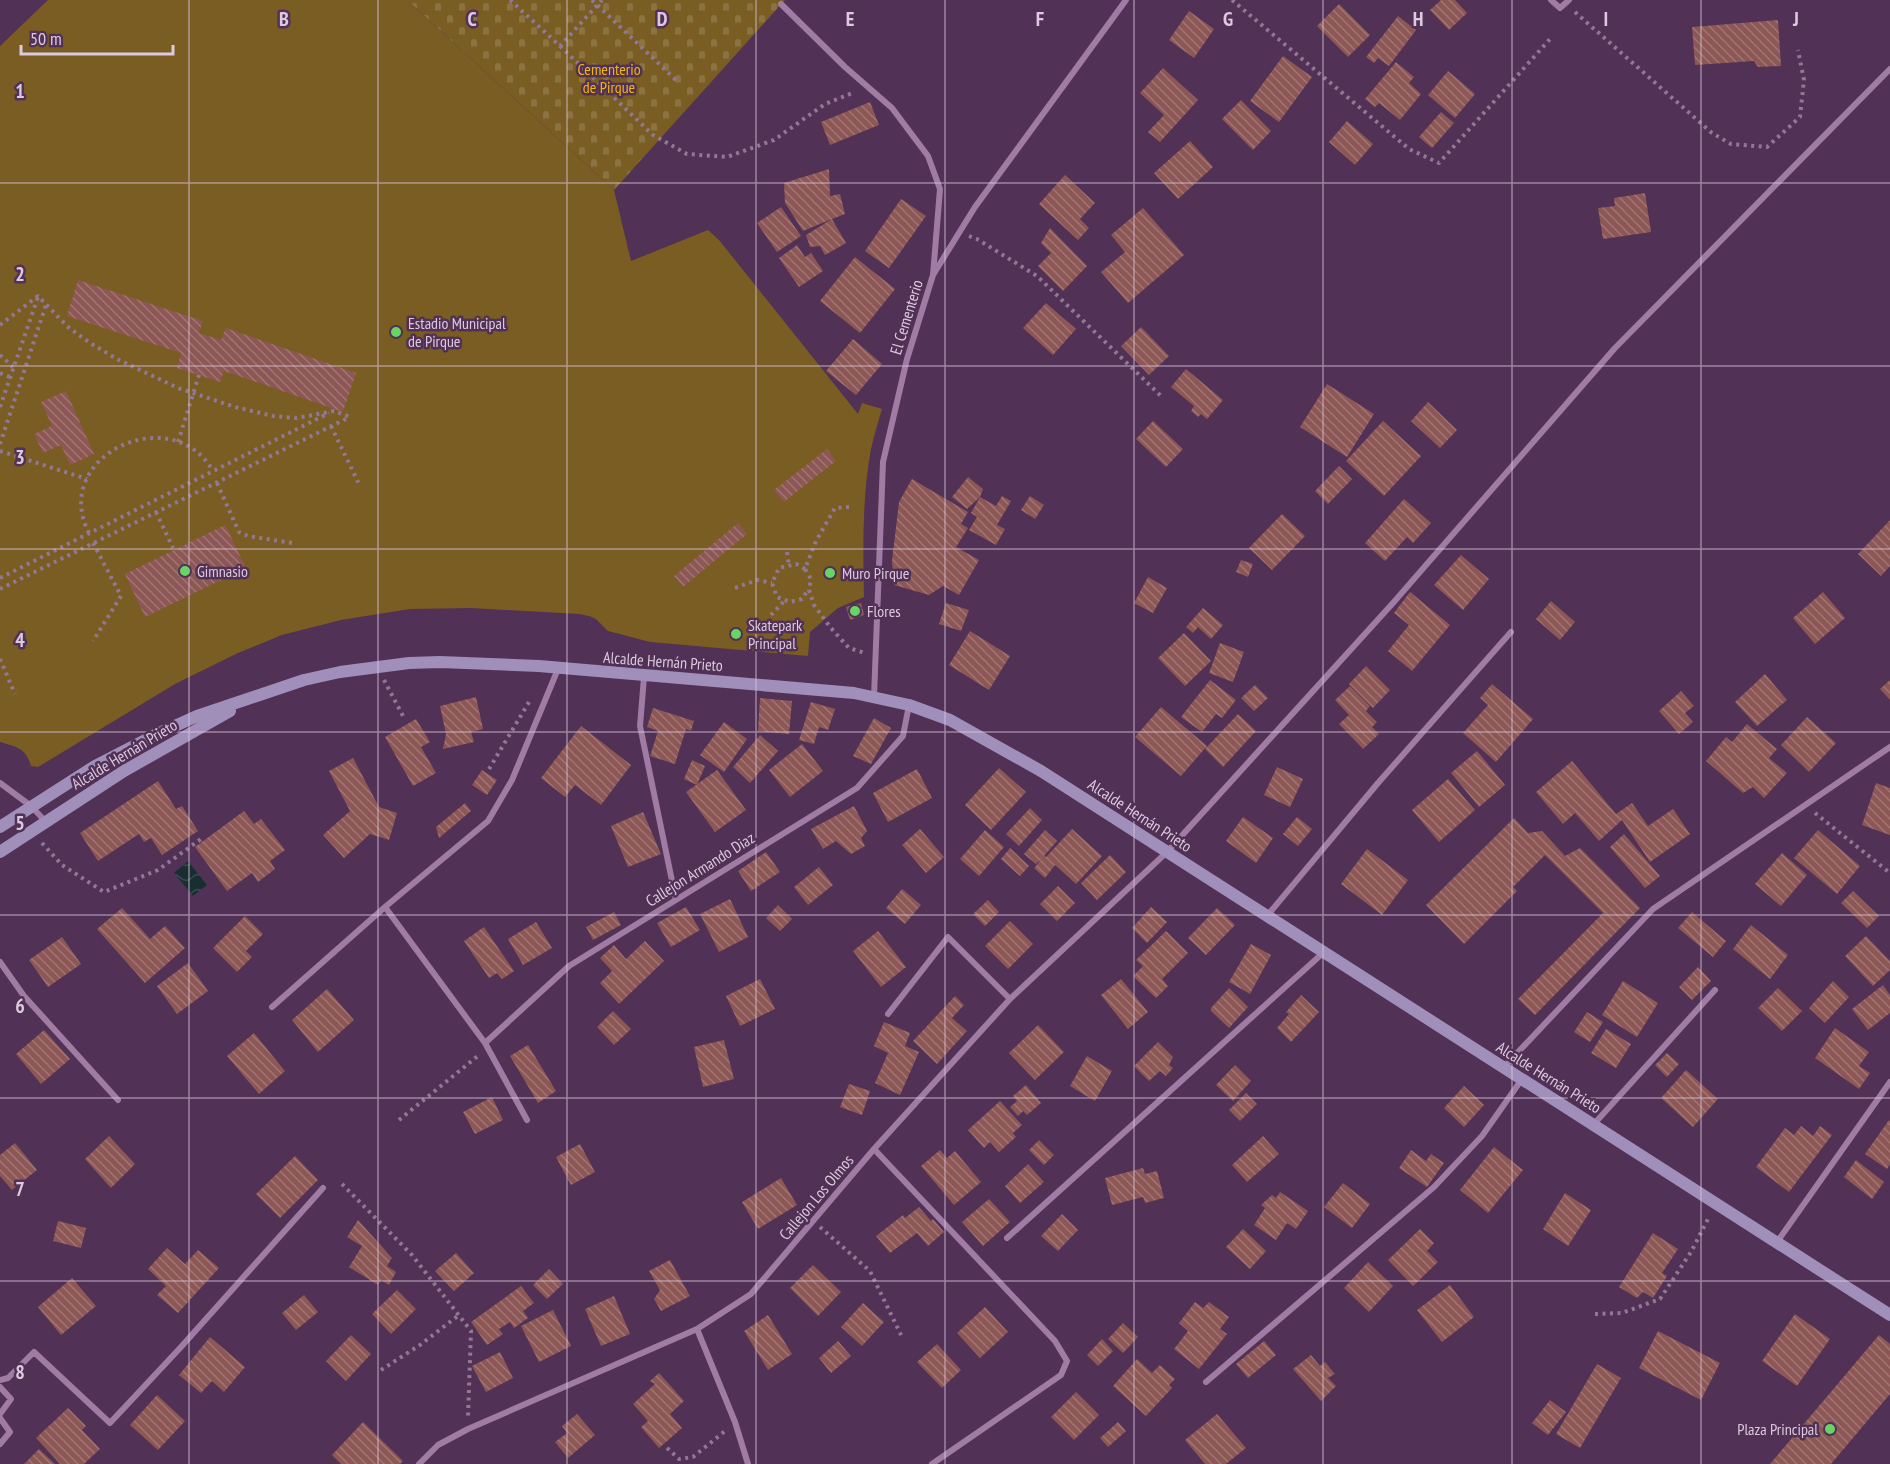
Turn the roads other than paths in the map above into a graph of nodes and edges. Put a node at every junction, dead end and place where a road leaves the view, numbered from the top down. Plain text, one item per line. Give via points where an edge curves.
1 (1126, 0) edge
2 (1551, 0) edge
3 (1567, 2) edge
4 (782, 4) dead end
5 (1890, 69) edge
6 (933, 275) junction
7 (1511, 632) dead end
8 (558, 669) junction
9 (644, 676) junction
10 (268, 692) junction
11 (874, 697) junction
12 (909, 705) junction
13 (1890, 747) edge
14 (0, 783) edge
15 (31, 806) junction
16 (46, 822) junction
17 (0, 827) edge
18 (0, 852) edge
19 (1167, 852) junction
20 (676, 900) junction
21 (385, 907) junction
22 (1266, 916) junction
23 (1323, 953) junction
24 (0, 962) edge
25 (1715, 990) dead end
26 (1010, 999) junction
27 (272, 1007) dead end
28 (888, 1014) dead end
29 (485, 1043) junction
30 (1504, 1067) junction
31 (1522, 1078) junction
32 (1890, 1082) edge
33 (118, 1100) dead end
34 (527, 1120) dead end
35 (1594, 1124) junction
36 (874, 1149) junction
37 (322, 1188) dead end
38 (1007, 1238) dead end
39 (1777, 1242) junction
40 (1890, 1315) edge
41 (697, 1329) junction
42 (0, 1380) edge
43 (1206, 1382) dead end
44 (0, 1387) edge
45 (0, 1416) edge
46 (0, 1444) edge
47 (419, 1464) edge
48 (747, 1464) edge
49 (932, 1464) edge

1 - 6 street via 975,207
2 - 3 street via 1560,8
4 - 6 street, El Cementerio via 892,108 928,156 940,189
5 - 19 street, Callejon Los Olmos via 1615,348 1393,603
6 - 11 street, El Cementerio via 882,462
7 - 22 street
8 - 9 main road, Alcalde Hernán Prieto
8 - 10 main road, Alcalde Hernán Prieto via 440,662 377,666 304,680
8 - 21 street via 512,780 488,820
9 - 11 main road, Alcalde Hernán Prieto
9 - 20 street via 640,726
10 - 15 main road, Alcalde Hernán Prieto via 155,735
10 - 16 main road, Alcalde Hernán Prieto via 124,771
11 - 12 main road, Alcalde Hernán Prieto
12 - 19 main road, Alcalde Hernán Prieto via 967,728
12 - 20 street, Callejon Armando Diaz via 903,736 857,788
13 - 30 street via 1653,909
14 - 15 street
15 - 16 street
15 - 17 main road, Alcalde Hernán Prieto
16 - 18 main road, Alcalde Hernán Prieto
19 - 22 main road, Alcalde Hernán Prieto
19 - 26 street, Callejon Los Olmos
20 - 29 street, Callejon Armando Diaz via 569,966
21 - 27 street
21 - 29 street
22 - 23 main road, Alcalde Hernán Prieto
23 - 30 main road, Alcalde Hernán Prieto
23 - 38 street
24 - 33 street via 24,996
25 - 35 street
26 - 28 street via 948,937
26 - 36 street, Callejon Los Olmos
29 - 34 street
30 - 31 main road, Alcalde Hernán Prieto
31 - 35 main road, Alcalde Hernán Prieto
31 - 43 street via 1482,1136 1434,1187
32 - 39 street
35 - 39 main road, Alcalde Hernán Prieto
36 - 41 street, Callejon Los Olmos via 751,1294
36 - 49 street via 1055,1341 1067,1361 1061,1375
37 - 42 street via 110,1423 34,1352 8,1378
39 - 40 main road, Alcalde Hernán Prieto
41 - 47 street, Callejon Los Olmos via 468,1429 438,1445
41 - 48 street via 735,1422
44 - 45 street via 11,1399
45 - 46 street via 10,1432

